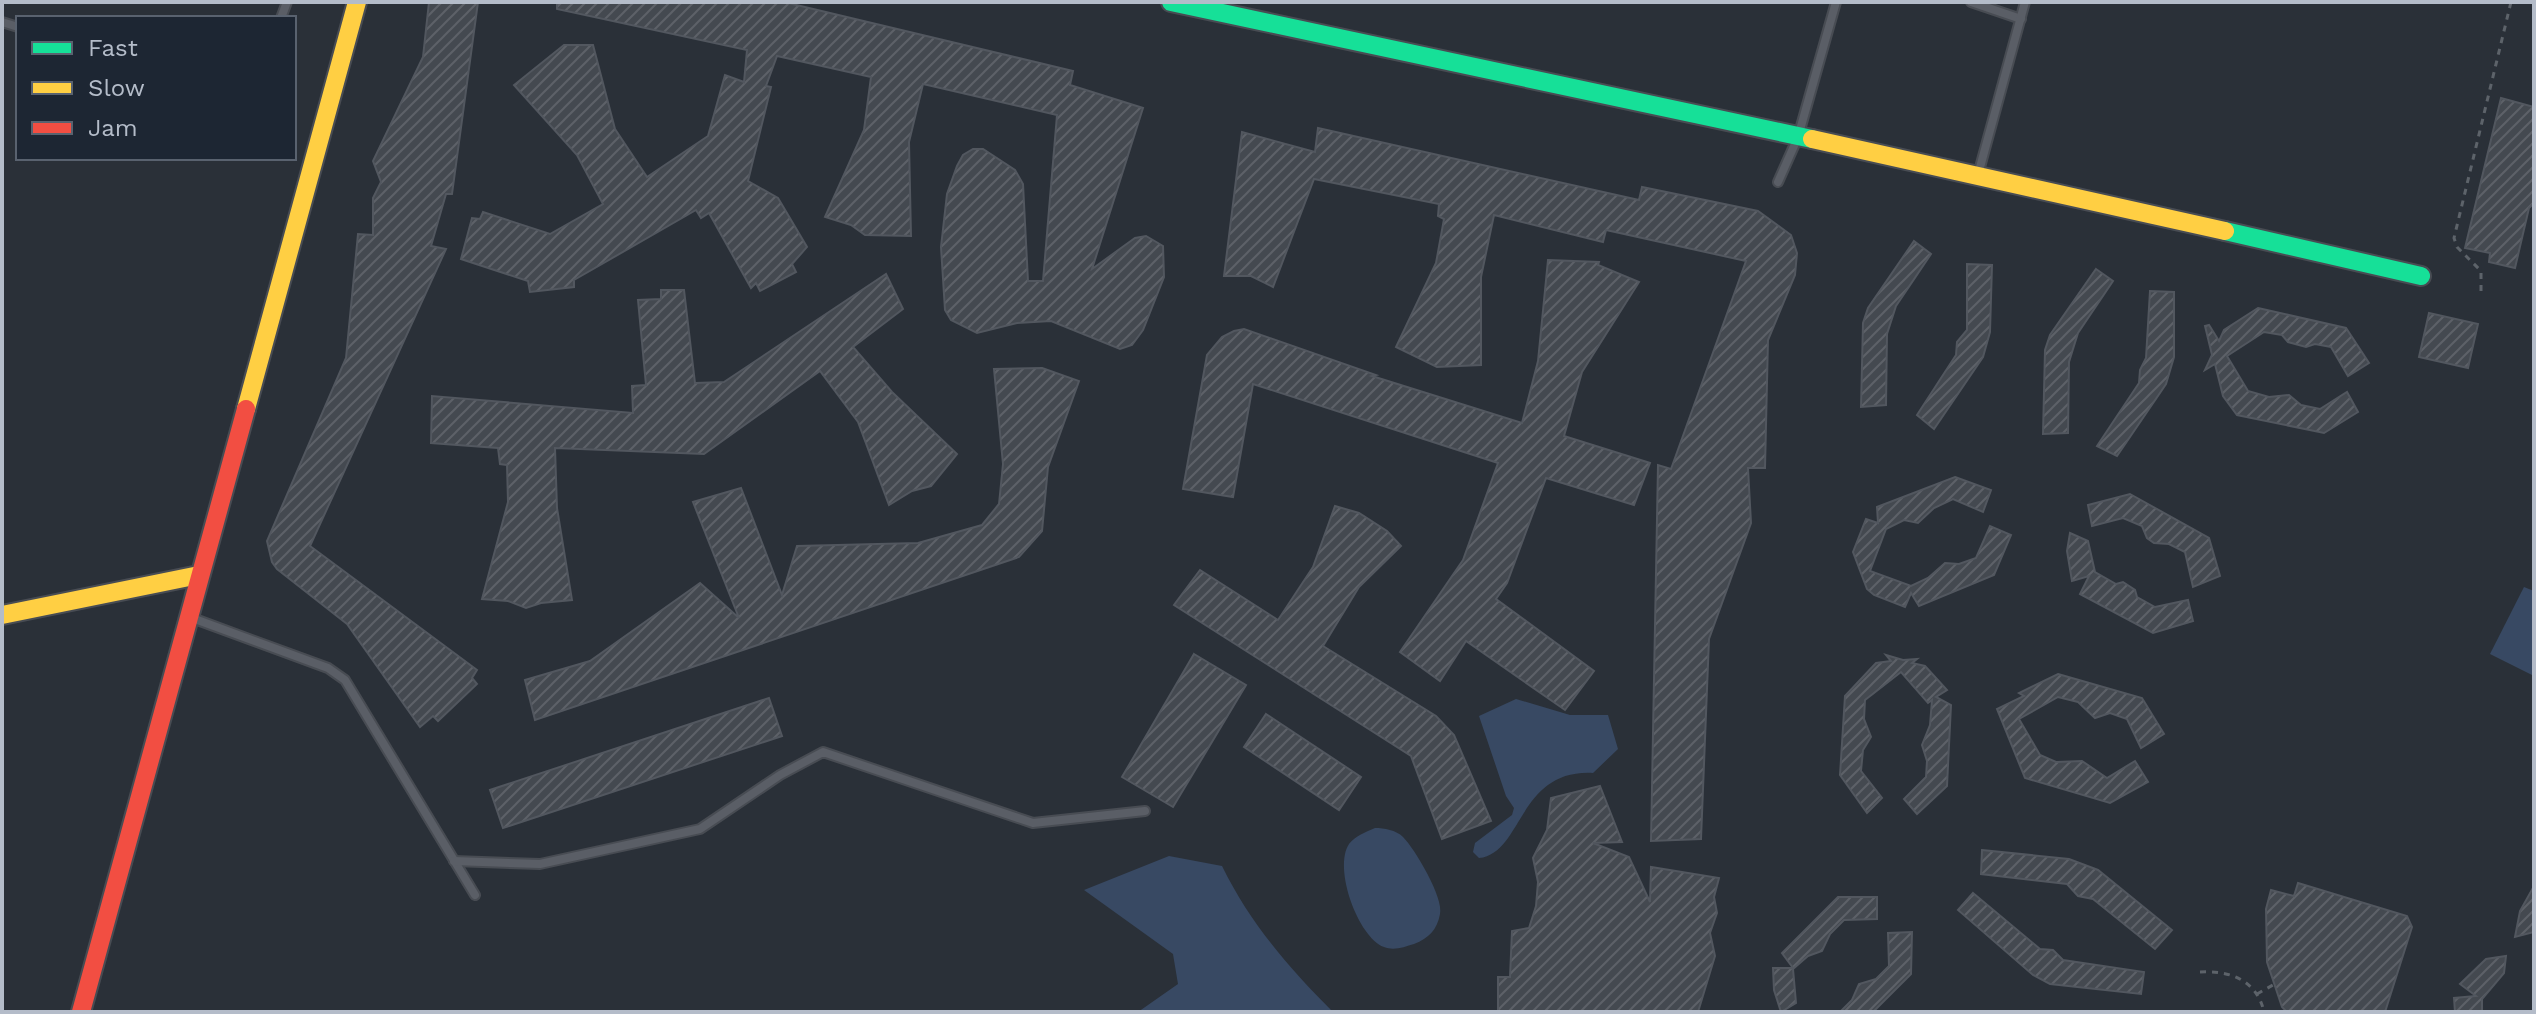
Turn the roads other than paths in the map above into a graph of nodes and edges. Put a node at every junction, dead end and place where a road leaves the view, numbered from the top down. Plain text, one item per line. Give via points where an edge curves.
1 (357, 2) edge
2 (1171, 2) edge
3 (1836, 2) edge
4 (1971, 2) edge
5 (2025, 2) edge
6 (2021, 19) junction
7 (1798, 137) junction
8 (1978, 174) junction
9 (1778, 182) dead end
10 (2421, 276) dead end
11 (199, 575) junction
12 (2, 615) edge
13 (188, 616) junction
14 (1145, 811) dead end
15 (454, 861) junction
16 (475, 895) dead end
17 (81, 1012) edge

1 - 11 street
2 - 7 street
3 - 7 lane
4 - 6 lane
5 - 6 lane
6 - 8 lane
7 - 8 street
7 - 9 lane
8 - 10 street
11 - 12 street
11 - 13 street
13 - 15 lane via 328,668 345,680
13 - 17 street
14 - 15 lane via 1033,823 823,752 700,829 540,864
15 - 16 lane

